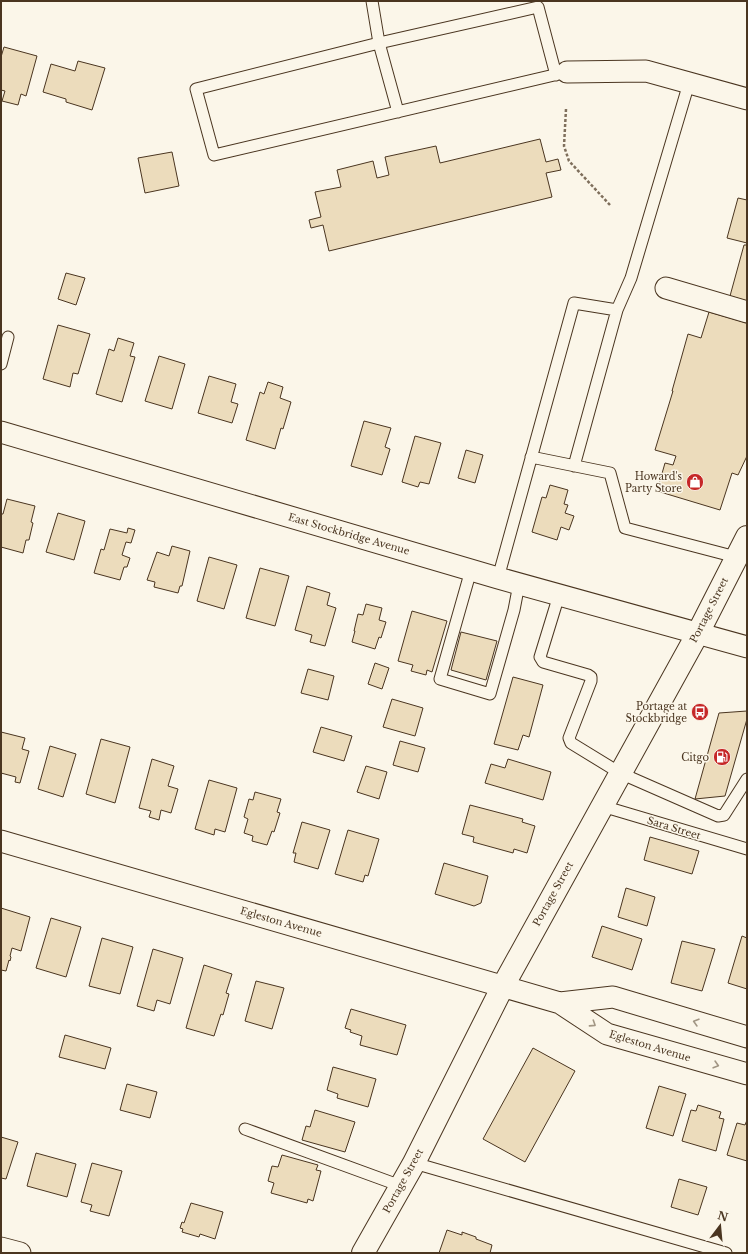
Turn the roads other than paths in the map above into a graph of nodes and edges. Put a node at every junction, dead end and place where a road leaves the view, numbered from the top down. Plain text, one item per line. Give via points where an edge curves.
1 (372, 1) edge
2 (379, 43) junction
3 (561, 74) junction
4 (689, 83) junction
5 (747, 99) edge
6 (398, 112) junction
7 (666, 288) dead end
8 (617, 310) junction
9 (747, 312) edge
10 (8, 337) dead end
11 (1, 364) edge
12 (1, 432) edge
13 (531, 457) junction
14 (574, 466) junction
15 (747, 537) edge
16 (736, 557) junction
17 (470, 570) junction
18 (498, 578) junction
19 (519, 584) junction
20 (559, 595) junction
21 (698, 633) junction
22 (747, 647) edge
23 (620, 773) junction
24 (747, 779) edge
25 (602, 806) junction
26 (1, 840) edge
27 (747, 849) edge
28 (503, 986) junction
29 (560, 1003) junction
30 (747, 1037) edge
31 (747, 1074) edge
32 (245, 1129) dead end
33 (414, 1163) junction
34 (401, 1186) junction
35 (1, 1248) edge
36 (20, 1253) edge
37 (363, 1253) edge
38 (726, 1253) edge

1 - 2 lane
2 - 3 lane via 538,7
2 - 6 lane
2 - 6 lane via 196,89 214,155
3 - 4 street via 646,71
3 - 6 lane
4 - 5 street
4 - 8 lane via 632,278
7 - 9 street
8 - 13 lane via 574,303
8 - 14 lane
10 - 11 lane
12 - 17 street, East Stockbridge Avenue
13 - 14 lane
13 - 18 lane
14 - 16 lane via 610,473 625,528
15 - 16 main road, Portage Street
16 - 21 main road, Portage Street
17 - 18 street, East Stockbridge Avenue
17 - 19 lane via 440,679 490,694
18 - 19 street, East Stockbridge Avenue
19 - 20 street, East Stockbridge Avenue
20 - 21 street, East Stockbridge Avenue
20 - 23 lane via 541,660 591,677 569,740
21 - 22 street, East Stockbridge Avenue
21 - 23 main road, Portage Street
23 - 24 lane via 718,816 724,815
23 - 25 main road, Portage Street
25 - 27 lane, Sara Street
25 - 28 main road, Portage Street
26 - 28 street, Egleston Avenue
28 - 29 street, Egleston Avenue
28 - 33 main road, Portage Street
30 -> 29 street, Egleston Avenue via 613,998
29 -> 31 street, Egleston Avenue via 608,1034
32 - 34 lane
33 - 34 main road, Portage Street
33 - 38 lane
34 - 37 main road, Portage Street
35 - 36 street

